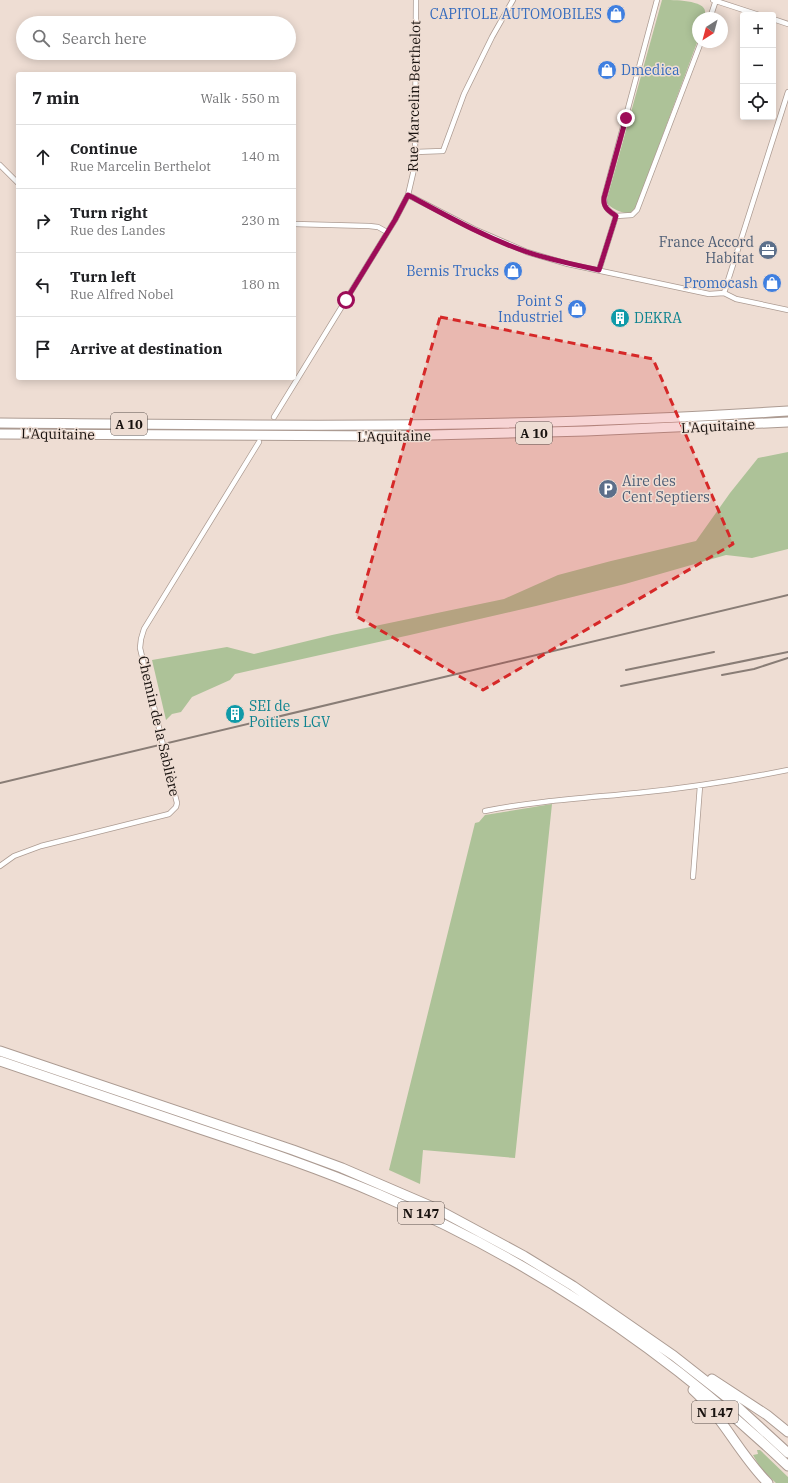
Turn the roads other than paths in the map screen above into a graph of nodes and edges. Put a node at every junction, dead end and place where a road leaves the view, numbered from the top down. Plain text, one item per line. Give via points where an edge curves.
1 (416, 0) edge
2 (513, 0) edge
3 (657, 0) edge
4 (715, 0) edge
5 (712, 12) edge
6 (751, 12) edge
7 (776, 20) edge
8 (788, 24) edge
9 (698, 48) edge
10 (788, 92) edge
11 (415, 152) junction
12 (0, 166) edge
13 (16, 181) edge
14 (408, 195) junction
15 (616, 216) junction
16 (296, 224) edge
17 (387, 232) junction
18 (599, 270) junction
19 (724, 293) junction
20 (788, 310) edge
21 (788, 411) edge
22 (274, 417) dead end
23 (788, 422) edge
24 (0, 423) edge
25 (0, 434) edge
26 (259, 442) dead end
27 (788, 770) edge
28 (700, 786) junction
29 (485, 811) dead end
30 (0, 866) edge
31 (693, 877) dead end
32 (0, 1051) edge
33 (0, 1061) edge
34 (652, 1351) junction
35 (674, 1356) junction
36 (788, 1432) edge
37 (788, 1452) edge
38 (788, 1466) edge
39 (768, 1483) edge

1 - 11 street, Rue Marcelin Berthelot
2 - 11 street via 464,94 443,151
3 - 15 street via 604,198 606,207
4 - 5 street
4 - 6 street
7 - 8 street
9 - 15 street via 637,210 632,215
10 - 19 street
11 - 14 street, Rue Marcelin Berthelot via 413,177
12 - 13 street
14 - 17 street, Rue Marcelin Berthelot
14 - 18 street via 454,220 512,246 550,259
15 - 18 street
16 - 17 street via 369,226
17 - 22 street, Rue Marcelin Berthelot
18 - 19 street via 709,294
19 - 20 street via 736,299
21 - 24 highway, L'Aquitaine / A 10 via 465,424
23 - 25 highway, L'Aquitaine / A 10 via 392,436
26 - 30 street, Chemin de la Sablière, bridge via 144,630 141,639 140,648 176,807 170,814 41,846 14,856
27 - 28 street
28 - 29 street via 544,801
28 - 31 street
32 - 35 highway, N 147 via 294,1150 435,1208 567,1282
33 - 34 highway, N 147 via 286,1158 379,1194 469,1236 514,1261 588,1306
34 - 38 highway, N 147 via 725,1409
34 - 39 highway, N 147 via 655,1358 715,1413 751,1464
35 - 36 highway via 681,1357
35 - 37 highway, N 147 via 730,1400

